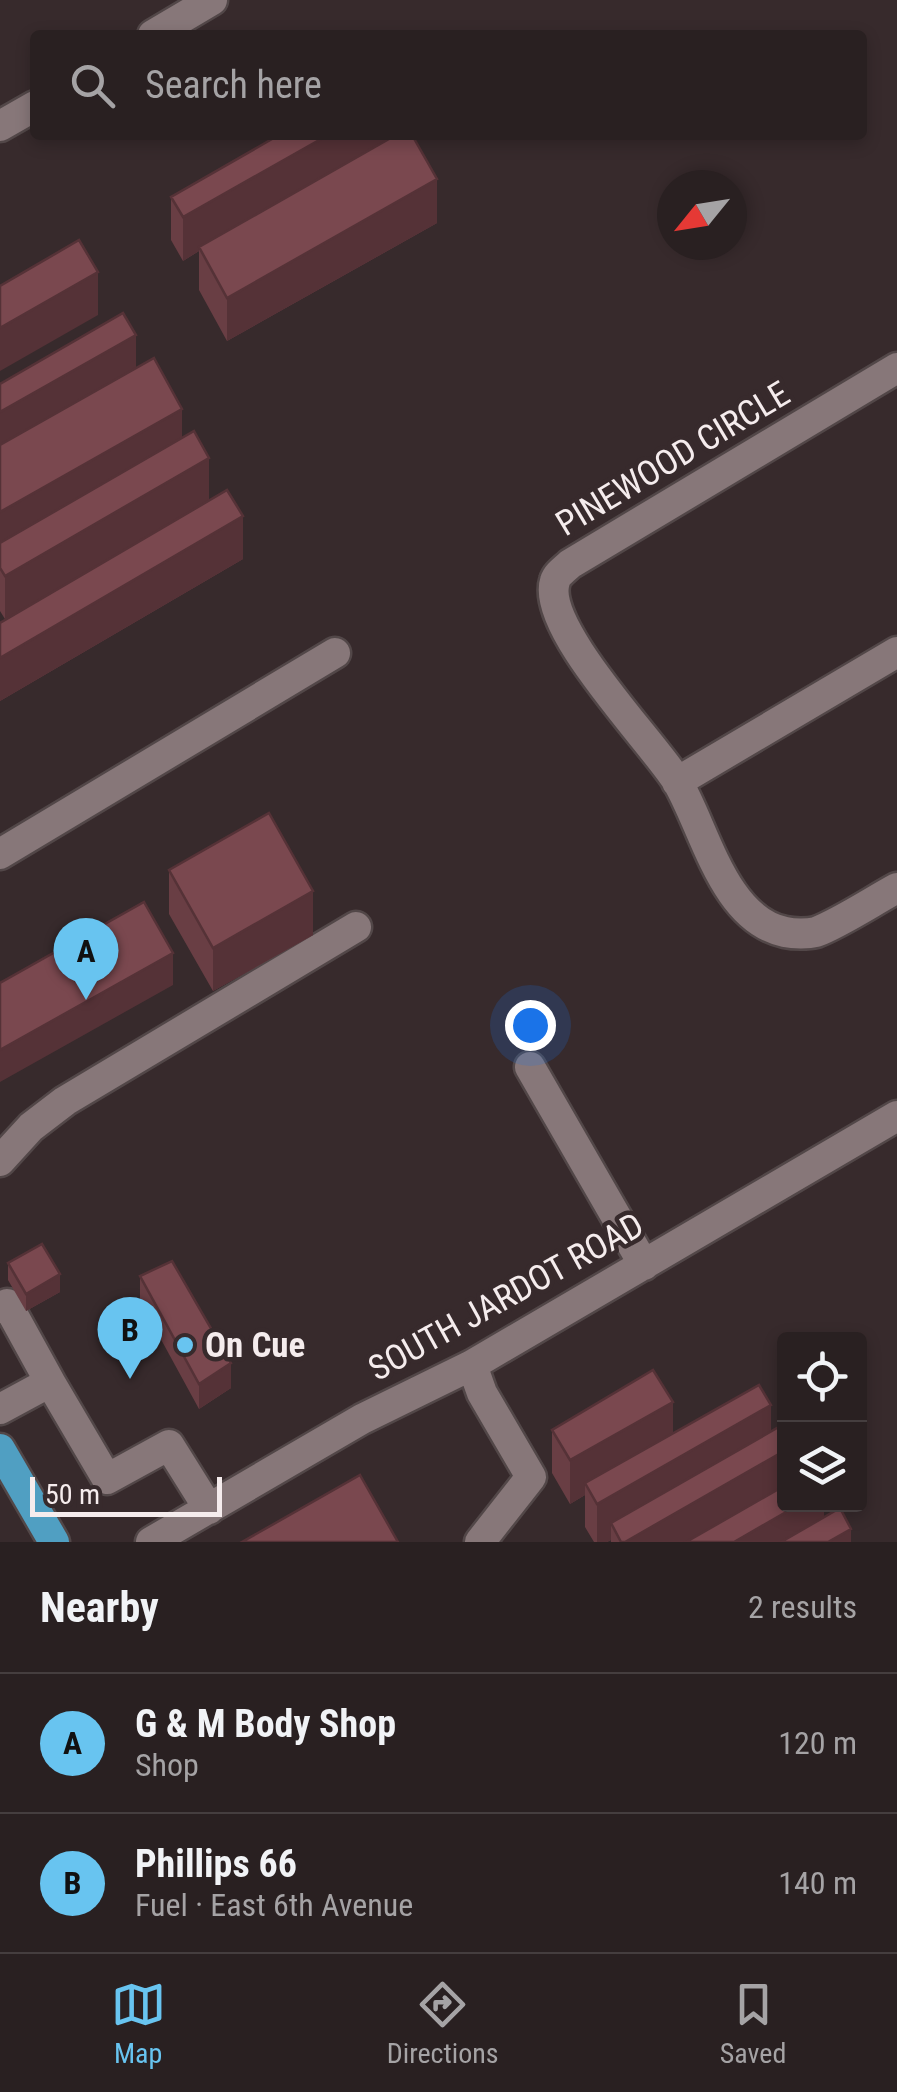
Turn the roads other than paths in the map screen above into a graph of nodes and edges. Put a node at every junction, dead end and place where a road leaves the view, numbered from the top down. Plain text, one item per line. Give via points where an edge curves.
1 (212, 0) edge
2 (162, 30) edge
3 (30, 109) edge
4 (0, 126) edge
5 (897, 368) edge
6 (897, 652) edge
7 (335, 653) dead end
8 (677, 782) junction
9 (0, 854) edge
10 (897, 888) edge
11 (356, 926) dead end
12 (530, 1067) dead end
13 (897, 1116) edge
14 (0, 1161) edge
15 (644, 1266) junction
16 (0, 1308) edge
17 (472, 1365) junction
18 (50, 1382) junction
19 (0, 1409) edge
20 (0, 1450) edge
21 (209, 1508) junction
22 (54, 1542) edge
23 (151, 1542) edge
24 (480, 1542) edge

1 - 2 street
3 - 4 street
5 - 8 street, PINEWOOD CIRCLE via 556,577 559,611 574,645
6 - 8 street
7 - 9 street
8 - 10 street, PINEWOOD CIRCLE via 730,889 754,918 784,932 813,933
11 - 14 street via 65,1101
12 - 15 street
13 - 15 street, SOUTH JARDOT ROAD
15 - 17 street, SOUTH JARDOT ROAD
16 - 18 street via 7,1304
17 - 21 street, SOUTH JARDOT ROAD via 362,1419
17 - 24 street via 531,1477
18 - 19 street
18 - 21 street via 107,1479 169,1445
20 - 22 main road
21 - 23 street, SOUTH JARDOT ROAD

